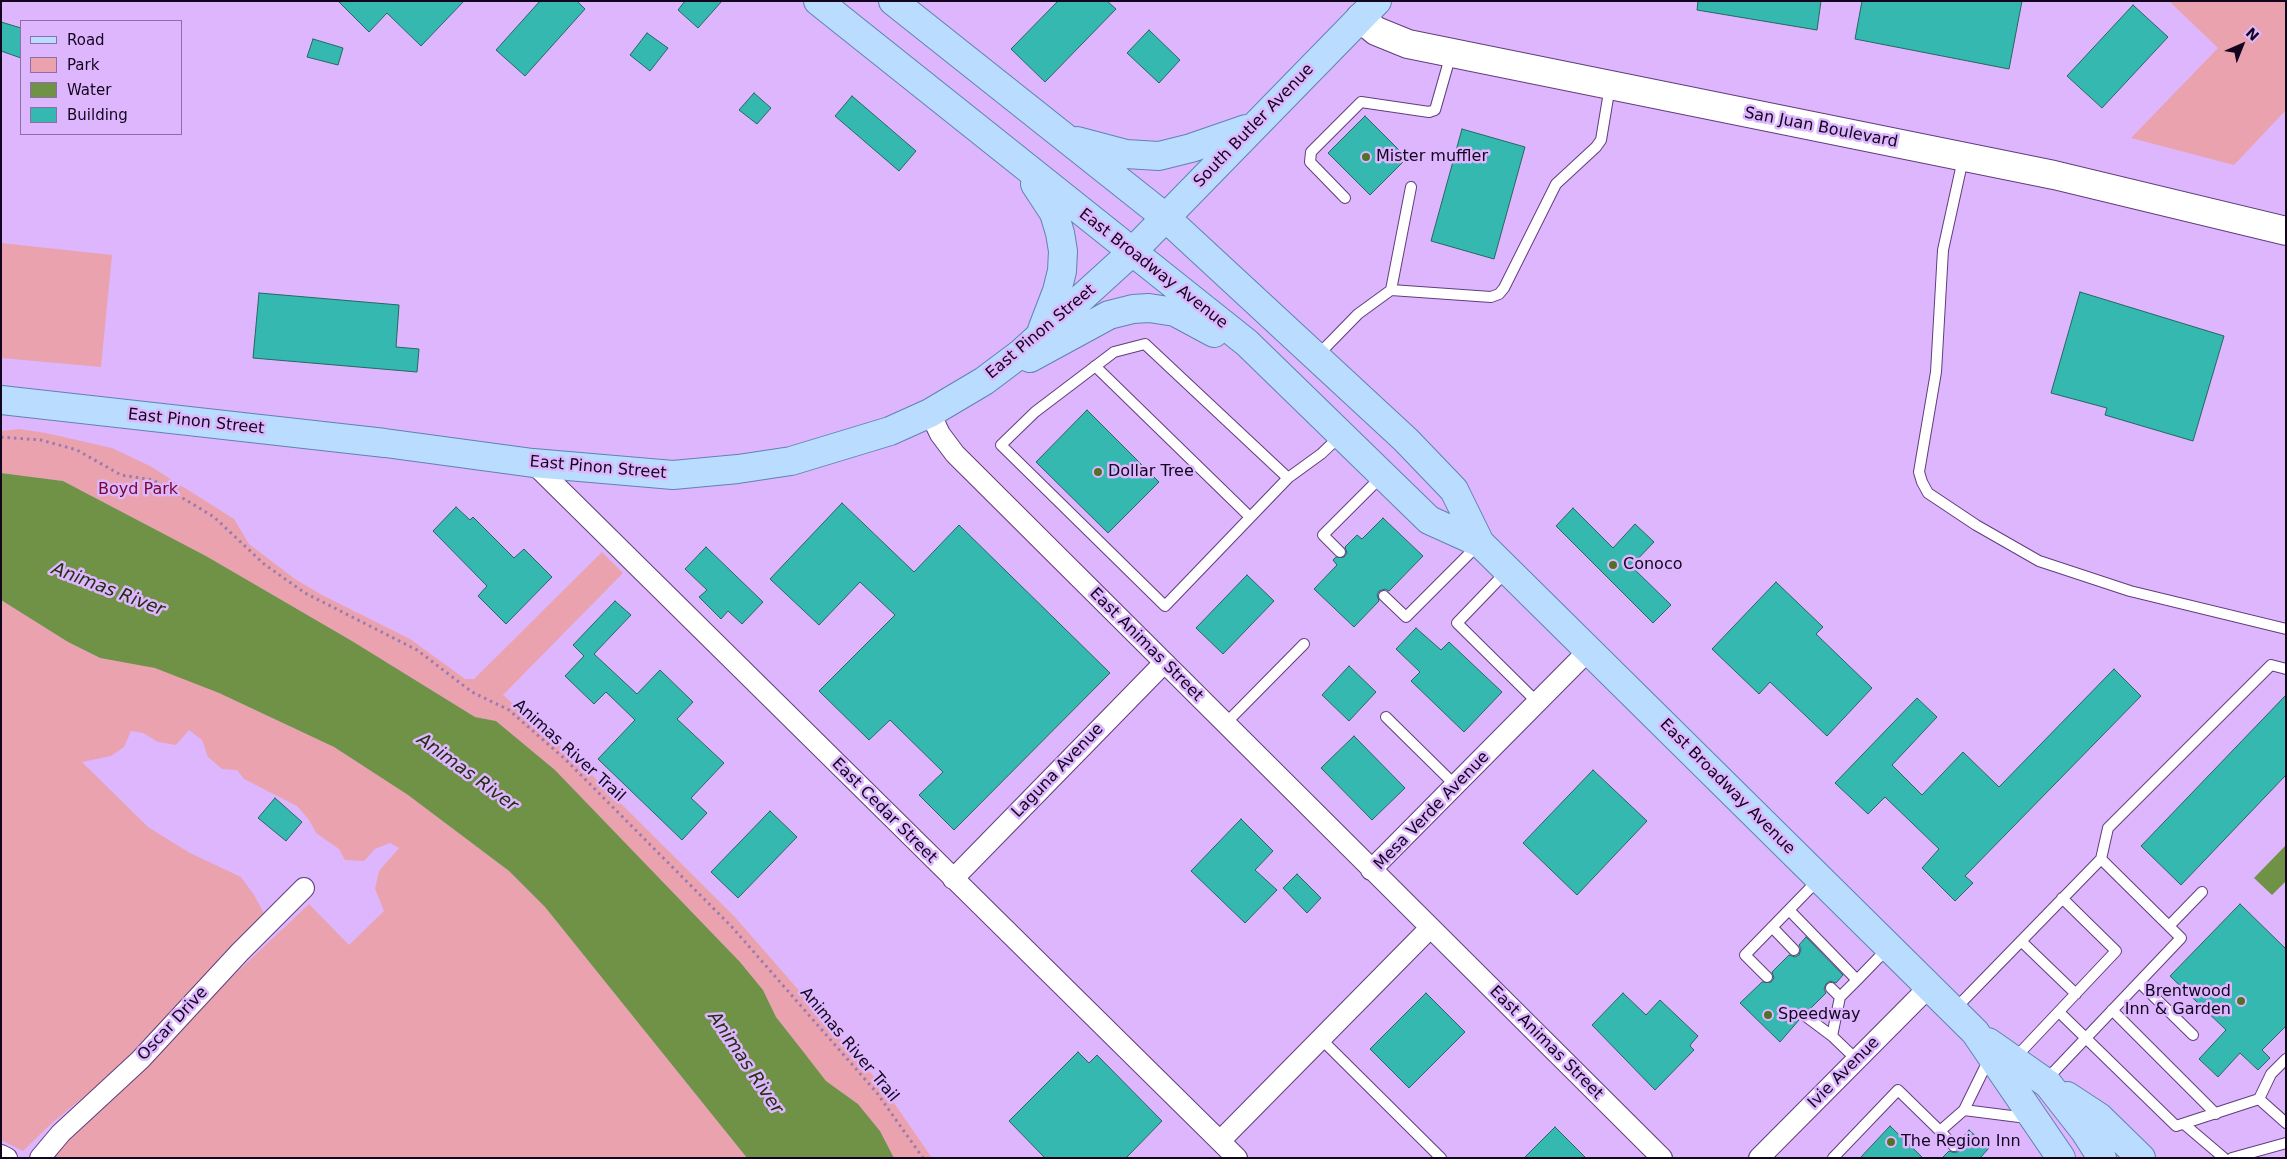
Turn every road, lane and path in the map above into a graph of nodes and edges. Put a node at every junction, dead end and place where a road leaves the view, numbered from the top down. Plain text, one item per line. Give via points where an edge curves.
1 (818, 1) edge
2 (893, 1) edge
3 (1368, 10) edge
4 (1451, 53) junction
5 (1610, 86) junction
6 (1252, 127) junction
7 (1065, 138) junction
8 (1007, 153) junction
9 (1963, 157) junction
10 (1411, 187) dead end
11 (1345, 198) dead end
12 (1165, 217) junction
13 (2286, 231) edge
14 (1132, 252) junction
15 (1391, 290) junction
16 (1039, 337) junction
17 (1316, 356) junction
18 (1095, 366) junction
19 (1274, 367) junction
20 (984, 381) junction
21 (1, 400) edge
22 (930, 413) junction
23 (1342, 434) junction
24 (1, 437) edge
25 (533, 463) junction
26 (1383, 475) junction
27 (1288, 478) junction
28 (1250, 517) junction
29 (1480, 543) junction
30 (1340, 552) dead end
31 (1508, 570) junction
32 (1384, 596) dead end
33 (2286, 629) edge
34 (1304, 644) dead end
35 (1589, 650) junction
36 (1164, 663) junction
37 (2286, 668) edge
38 (1538, 702) junction
39 (1386, 717) dead end
40 (1225, 724) junction
41 (1455, 785) junction
42 (2101, 859) junction
43 (1371, 870) junction
44 (1820, 878) junction
45 (953, 879) junction
46 (304, 888) dead end
47 (2202, 892) dead end
48 (2062, 898) junction
49 (1789, 910) junction
50 (2169, 926) junction
51 (1772, 927) junction
52 (1430, 928) junction
53 (2022, 941) junction
54 (1889, 947) junction
55 (1794, 950) dead end
56 (1767, 977) dead end
57 (1857, 980) junction
58 (2139, 982) junction
59 (1929, 987) junction
60 (1831, 988) dead end
61 (2076, 994) junction
62 (1840, 997) junction
63 (2112, 1010) junction
64 (1953, 1011) junction
65 (2059, 1012) junction
66 (1804, 1015) dead end
67 (2193, 1035) dead end
68 (1832, 1036) junction
69 (2086, 1038) junction
70 (1321, 1039) junction
71 (2002, 1058) junction
72 (2286, 1059) edge
73 (1857, 1060) junction
74 (2046, 1082) junction
75 (2259, 1099) junction
76 (1964, 1110) junction
77 (2216, 1114) junction
78 (2033, 1118) junction
79 (2286, 1123) edge
80 (2184, 1124) junction
81 (1940, 1131) junction
82 (1220, 1142) junction
83 (2286, 1142) edge
84 (1954, 1146) dead end
85 (1, 1155) edge
86 (7, 1158) edge
87 (40, 1158) edge
88 (923, 1158) edge
89 (1237, 1158) edge
90 (1441, 1158) edge
91 (1662, 1158) edge
92 (1759, 1158) edge
93 (1833, 1158) edge
94 (2061, 1158) edge
95 (2102, 1158) edge
96 (2140, 1158) edge
97 (2224, 1158) edge
98 (2232, 1158) edge

1 - 8 main road, East Broadway Avenue
2 - 7 main road, East Broadway Avenue
3 - 4 main road, San Juan Boulevard via 1376,31 1387,37
3 - 6 main road, South Butler Avenue
4 - 5 main road, San Juan Boulevard
4 - 11 lane via 1436,110 1429,112 1361,102 1311,152 1310,162
5 - 9 main road, San Juan Boulevard
5 - 15 lane via 1601,140 1556,184 1499,294 1491,297
6 - 7 main road via 1159,156 1126,154
6 - 12 main road, South Butler Avenue
7 - 12 main road, East Broadway Avenue
8 - 14 main road, East Broadway Avenue
8 - 16 main road via 1044,195 1060,233 1063,252 1058,291
9 - 13 main road, San Juan Boulevard via 2054,175
9 - 33 lane via 1943,250 1936,372 1919,472 1928,493 2039,561 2130,591
10 - 15 lane
12 - 14 main road, South Butler Avenue
12 - 17 main road, East Broadway Avenue
14 - 16 main road, East Pinon Street
14 - 19 main road, East Broadway Avenue
15 - 17 lane via 1358,314
16 - 20 main road, East Pinon Street
17 - 29 main road, East Broadway Avenue via 1454,490
18 - 27 lane via 1114,352 1145,344
18 - 28 lane
18 - 28 lane via 1035,412 1001,445 1165,606
19 - 20 main road via 1175,312 1133,308 1109,315
19 - 23 main road, East Broadway Avenue
20 - 22 main road, East Pinon Street
21 - 25 main road, East Pinon Street
22 - 25 main road, East Pinon Street via 890,431 791,461 738,469 673,475
22 - 36 street, East Animas Street via 955,454
23 - 26 main road, East Broadway Avenue
23 - 27 lane
24 - 88 path, Animas River Trail via 59,445 76,450 121,476 153,480 214,517 264,564 305,593 417,650 472,692 508,710 566,760 732,926 877,1093
25 - 45 street, East Cedar Street
26 - 29 main road, East Broadway Avenue via 1429,520
26 - 30 lane via 1323,535
27 - 28 lane
29 - 31 main road, East Broadway Avenue
29 - 32 lane via 1406,617
31 - 35 main road, East Broadway Avenue
31 - 38 lane via 1457,623
34 - 40 lane
35 - 38 street, Mesa Verde Avenue
35 - 44 main road, East Broadway Avenue
36 - 40 street, East Animas Street
36 - 45 street, Laguna Avenue
37 - 42 lane via 2271,665 2108,828
38 - 41 street, Mesa Verde Avenue
39 - 41 lane
40 - 43 street, East Animas Street
41 - 43 street, Mesa Verde Avenue
42 - 48 lane
42 - 50 lane
43 - 52 street, Mesa Verde Avenue
44 - 49 lane
44 - 54 main road, East Broadway Avenue
45 - 82 street, East Cedar Street
46 - 87 street, Oscar Drive via 140,1060 60,1133
47 - 50 lane
48 - 53 lane
48 - 61 lane via 2116,951
49 - 51 lane
49 - 57 lane
50 - 58 lane via 2181,938
51 - 55 lane
51 - 56 lane via 1745,955
52 - 70 street
52 - 91 street, East Animas Street
53 - 61 lane
53 - 64 lane
54 - 57 lane
54 - 59 main road, East Broadway Avenue
57 - 62 lane
58 - 63 lane
58 - 67 lane
59 - 64 main road, East Broadway Avenue
59 - 73 street, Ivie Avenue
60 - 62 lane
61 - 65 lane
62 - 68 lane
63 - 69 lane
63 - 77 lane
64 - 71 main road, East Broadway Avenue
65 - 69 lane
65 - 71 lane
66 - 68 lane
68 - 73 lane
69 - 74 lane
69 - 80 lane via 2176,1126
70 - 82 street
70 - 90 lane
71 - 74 main road, East Broadway Avenue
71 - 76 lane
71 - 78 main road, East Broadway Avenue
72 - 75 lane via 2271,1074
73 - 92 street, Ivie Avenue
74 - 95 main road, East Broadway Avenue
74 - 96 main road via 2099,1117
75 - 77 lane
75 - 79 lane
76 - 78 lane
76 - 81 lane
77 - 80 lane
78 - 94 main road, East Broadway Avenue
80 - 97 lane
81 - 84 lane
81 - 93 lane via 1898,1090
82 - 89 street, East Cedar Street
83 - 98 lane
85 - 86 street

